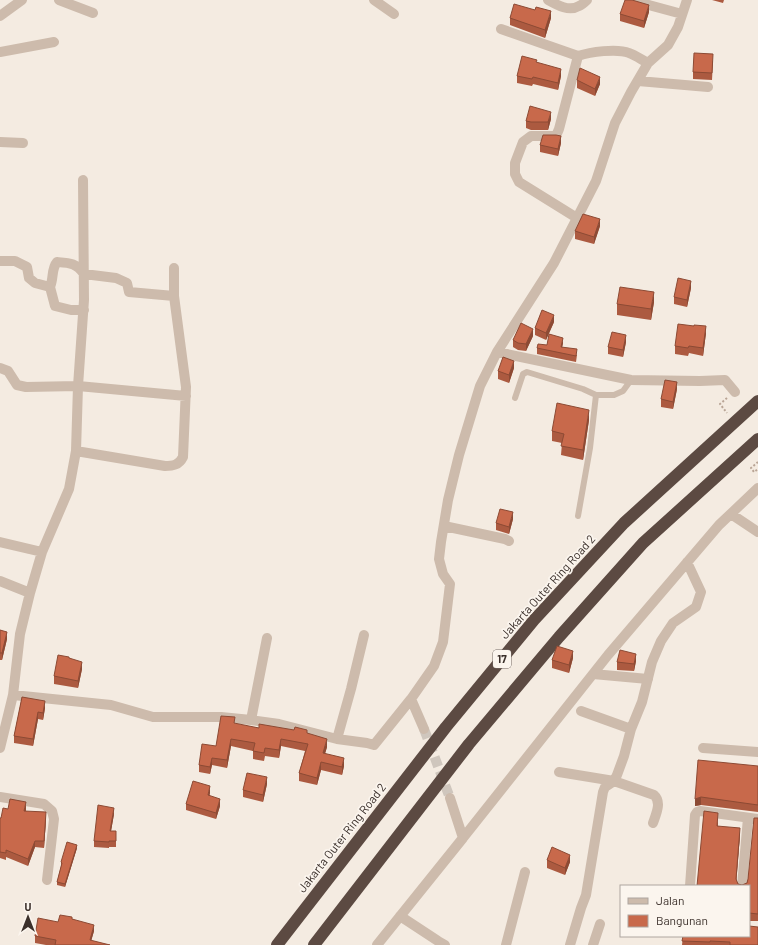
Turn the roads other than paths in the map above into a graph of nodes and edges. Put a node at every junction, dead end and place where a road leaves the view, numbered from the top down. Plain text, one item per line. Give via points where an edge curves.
1 (22, 0) edge
2 (59, 0) edge
3 (375, 0) edge
4 (548, 0) edge
5 (587, 0) edge
6 (630, 0) edge
7 (687, 0) edge
8 (93, 13) dead end
9 (394, 14) dead end
10 (682, 14) junction
11 (0, 16) edge
12 (501, 29) dead end
13 (54, 42) dead end
14 (0, 52) edge
15 (578, 56) junction
16 (648, 63) junction
17 (638, 81) junction
18 (708, 86) dead end
19 (0, 142) edge
20 (23, 144) dead end
21 (83, 180) dead end
22 (577, 218) junction
23 (0, 260) edge
24 (174, 268) dead end
25 (84, 274) junction
26 (50, 286) junction
27 (174, 296) junction
28 (84, 310) junction
29 (497, 352) junction
30 (0, 368) edge
31 (632, 380) junction
32 (78, 386) junction
33 (735, 392) dead end
34 (596, 395) junction
35 (186, 396) junction
36 (515, 398) dead end
37 (758, 400) edge
38 (758, 439) edge
39 (76, 451) junction
40 (758, 488) edge
41 (731, 514) junction
42 (578, 516) dead end
43 (444, 526) junction
44 (758, 532) edge
45 (510, 541) dead end
46 (0, 542) edge
47 (42, 552) junction
48 (687, 562) junction
49 (0, 581) edge
50 (30, 593) junction
51 (364, 635) dead end
52 (267, 638) dead end
53 (593, 674) junction
54 (648, 679) junction
55 (13, 695) junction
56 (411, 700) junction
57 (581, 711) dead end
58 (251, 720) junction
59 (424, 729) tunnel mouth
60 (631, 729) junction
61 (337, 739) junction
62 (0, 748) edge
63 (703, 748) dead end
64 (758, 752) edge
65 (559, 772) dead end
66 (614, 781) junction
67 (0, 797) edge
68 (450, 798) tunnel mouth
69 (753, 818) edge
70 (653, 823) dead end
71 (463, 838) junction
72 (525, 872) dead end
73 (47, 880) dead end
74 (690, 885) edge
75 (742, 885) edge
76 (400, 916) junction
77 (277, 945) edge
78 (314, 945) edge
79 (377, 945) edge
80 (445, 945) edge
81 (506, 945) edge
82 (570, 945) edge

1 - 11 street
2 - 8 street
3 - 9 street
4 - 5 street via 560,7 572,8 579,7
6 - 10 street
7 - 10 street
10 - 16 street via 668,45
12 - 15 street
13 - 14 street
15 - 16 street via 587,53 627,52
15 - 22 street via 556,136 531,136 522,142 515,163 515,174 519,182
16 - 17 street
17 - 18 street
17 - 22 street via 615,123 596,181
19 - 20 street
21 - 25 street
22 - 29 street via 554,263
23 - 26 street via 15,261 27,267 29,278 35,283
24 - 27 street
25 - 26 street via 79,267 57,262
25 - 27 street via 116,278 127,283 130,292
25 - 28 street
26 - 28 street via 55,306
27 - 35 street
28 - 32 street
29 - 31 street
29 - 43 street via 480,386 459,455
30 - 32 street via 8,371 17,385
31 - 33 street via 725,380
31 - 34 lane via 619,393
32 - 35 street
32 - 39 street
34 - 36 lane via 527,372 523,374
34 - 42 lane
35 - 39 street via 183,457 176,465 165,466
37 - 77 highway, Jakarta Outer Ring Road 2 / 17 via 624,523 534,620 446,727
38 - 78 highway, 17 via 643,543 559,637 469,744
39 - 47 street via 69,489
40 - 41 street
41 - 44 street
41 - 48 street
43 - 45 street
43 - 56 street via 439,559 443,574 450,584 442,642 434,666
46 - 47 street
47 - 50 street
48 - 53 street
48 - 54 street via 701,592 696,607 673,623 661,641
49 - 50 street
50 - 55 street via 20,634
51 - 61 street
52 - 58 street
53 - 54 street
53 - 71 street
54 - 60 street
55 - 58 street via 111,705 153,716
55 - 62 street
56 - 59 street
56 - 61 street via 374,745
57 - 60 street
58 - 61 street via 279,724
60 - 66 street
63 - 64 street
65 - 66 street
66 - 70 street via 658,798
66 - 82 street via 602,792 586,895
67 - 73 street via 44,804 52,811 54,818
68 - 71 street
69 - 74 street via 697,812
69 - 75 street
71 - 76 street
72 - 81 street
76 - 79 street
76 - 80 street

